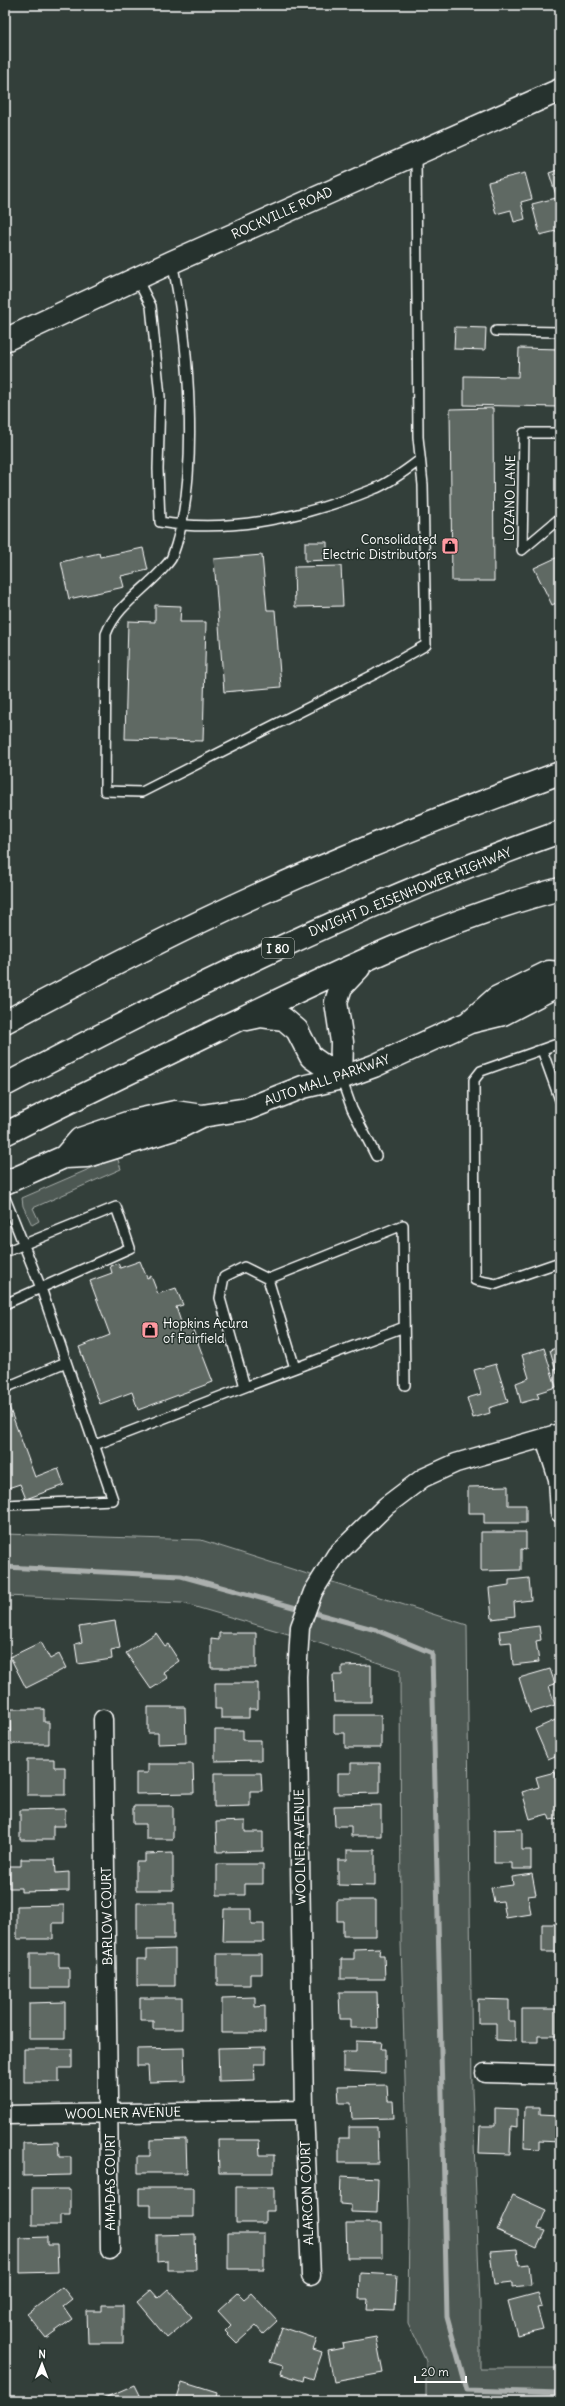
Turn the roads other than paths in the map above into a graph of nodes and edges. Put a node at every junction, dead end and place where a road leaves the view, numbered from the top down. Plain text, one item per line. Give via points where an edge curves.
1 (560, 90) edge
2 (416, 153) junction
3 (172, 262) junction
4 (136, 279) junction
5 (496, 331) dead end
6 (560, 332) edge
7 (5, 340) edge
8 (560, 432) edge
9 (420, 460) junction
10 (560, 518) edge
11 (180, 525) junction
12 (560, 773) edge
13 (560, 832) edge
14 (560, 889) edge
15 (365, 961) junction
16 (560, 973) edge
17 (560, 984) edge
18 (236, 1021) junction
19 (5, 1022) edge
20 (470, 1022) junction
21 (560, 1043) edge
22 (542, 1050) junction
23 (341, 1078) junction
24 (5, 1084) edge
25 (560, 1100) edge
26 (5, 1134) edge
27 (376, 1156) dead end
28 (5, 1183) edge
29 (5, 1198) edge
30 (24, 1244) junction
31 (5, 1252) edge
32 (560, 1262) edge
33 (268, 1279) junction
34 (42, 1288) junction
35 (5, 1304) edge
36 (404, 1327) junction
37 (66, 1362) junction
38 (295, 1368) junction
39 (405, 1385) dead end
40 (7, 1387) dead end
41 (245, 1387) junction
42 (552, 1435) edge
43 (94, 1445) junction
44 (5, 1505) edge
45 (560, 1514) edge
46 (103, 1719) dead end
47 (485, 2073) dead end
48 (560, 2075) edge
49 (304, 2110) junction
50 (110, 2114) junction
51 (5, 2115) edge
52 (110, 2250) dead end
53 (311, 2276) dead end

1 - 2 main road, ROCKVILLE ROAD
2 - 3 main road, ROCKVILLE ROAD
2 - 9 lane
3 - 4 main road, ROCKVILLE ROAD
3 - 11 lane via 179,294 188,394 188,484
4 - 7 main road, ROCKVILLE ROAD
4 - 11 lane via 151,306 160,397 160,522
5 - 6 lane
8 - 10 lane, LOZANO LANE via 524,433 522,550
9 - 11 lane via 375,489 298,513 234,526
9 - 11 lane via 423,485 426,645 375,674 142,792 105,791 106,634 110,621 172,558
12 - 19 main road via 467,807 328,864 204,920
13 - 24 main road, DWIGHT D. EISENHOWER HIGHWAY / I 80 via 388,899 314,931 216,977
14 - 15 main road via 515,901 450,925
15 - 18 main road
15 - 23 main road via 341,987 336,1002 342,1042
16 - 20 main road, AUTO MALL PARKWAY via 549,972 496,998
17 - 20 main road, AUTO MALL PARKWAY via 503,1014
18 - 23 main road via 261,1016 284,1019 297,1030 311,1057
18 - 26 main road
20 - 23 main road, AUTO MALL PARKWAY via 374,1066
21 - 22 lane
22 - 25 lane
22 - 32 lane via 481,1071 474,1080 475,1280 496,1284
23 - 27 lane via 352,1109
23 - 28 main road, AUTO MALL PARKWAY via 303,1087 247,1109 202,1116 175,1112 133,1121 80,1139 64,1157
29 - 30 lane
30 - 31 lane
30 - 34 lane
30 - 34 lane via 116,1207 130,1248
33 - 36 lane via 403,1225
33 - 38 lane
33 - 41 lane via 244,1267 224,1277 220,1298
34 - 35 lane
34 - 37 lane
36 - 38 lane
36 - 39 lane
37 - 40 lane
37 - 43 lane
38 - 41 lane
41 - 43 lane
42 - 45 street
42 - 49 street, WOOLNER AVENUE via 456,1463 423,1478 386,1506 336,1555 313,1592 300,1627 298,1642
43 - 44 lane via 113,1500
46 - 50 street, BARLOW COURT
47 - 48 street
49 - 50 street, WOOLNER AVENUE
49 - 53 street, ALARCON COURT
50 - 51 street, WOOLNER AVENUE
50 - 52 street, AMADAS COURT

